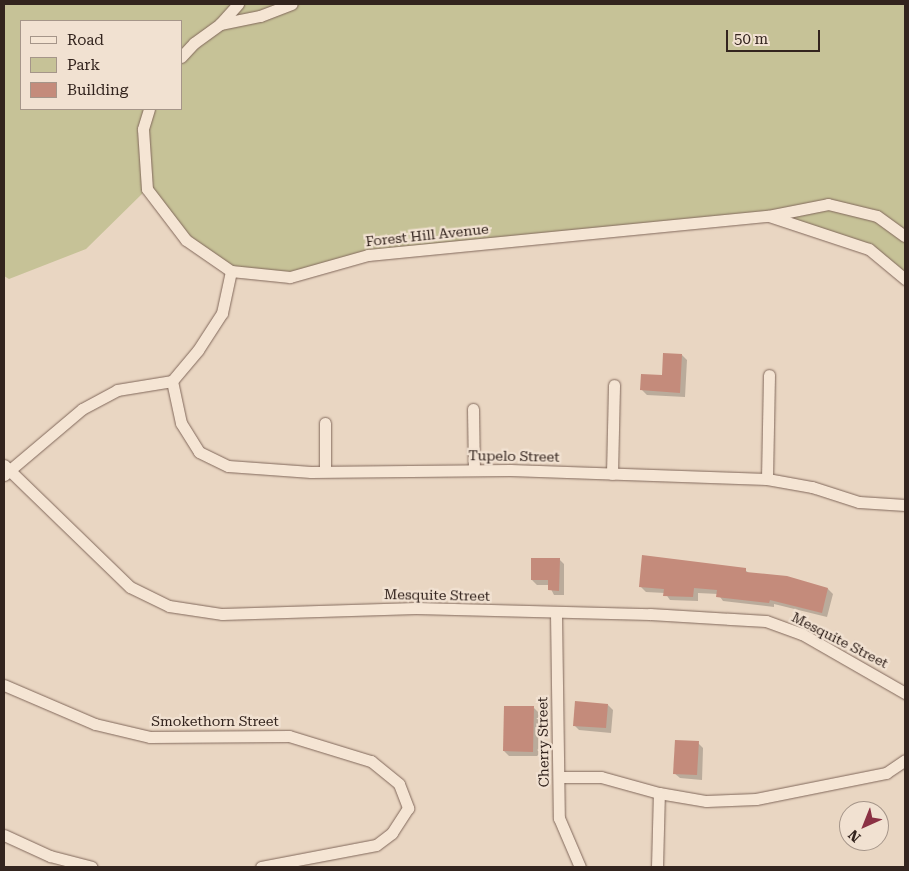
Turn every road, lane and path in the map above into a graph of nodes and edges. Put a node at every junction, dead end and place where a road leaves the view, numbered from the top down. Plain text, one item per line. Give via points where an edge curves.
1 (238, 4) edge
2 (292, 4) edge
3 (220, 24) junction
4 (182, 56) edge
5 (149, 110) edge
6 (768, 216) junction
7 (905, 236) edge
8 (231, 271) junction
9 (905, 278) edge
10 (769, 375) dead end
11 (172, 381) junction
12 (614, 385) dead end
13 (473, 409) dead end
14 (325, 423) dead end
15 (474, 470) junction
16 (6, 471) edge
17 (325, 471) junction
18 (612, 474) junction
19 (767, 479) junction
20 (905, 505) edge
21 (556, 613) junction
22 (4, 685) edge
23 (905, 693) edge
24 (905, 760) edge
25 (559, 777) junction
26 (659, 793) junction
27 (4, 835) edge
28 (92, 867) edge
29 (262, 867) edge
30 (580, 867) edge
31 (657, 867) edge

1 - 3 street
2 - 3 street via 260,16
3 - 4 street via 194,42
5 - 8 street, Forest Hill Avenue via 144,129 147,189 186,240
6 - 7 street, Forest Hill Avenue via 828,204 877,216
6 - 8 street, Forest Hill Avenue via 368,255 290,277
6 - 9 street, Forest Hill Avenue via 869,249
8 - 11 street via 222,313 198,350
10 - 19 street
11 - 16 street via 117,390 82,409
11 - 17 street, Tupelo Street via 181,423 199,452 228,466
12 - 18 street
13 - 15 street
14 - 17 street
15 - 17 street, Tupelo Street
15 - 18 street, Tupelo Street
16 - 21 street, Mesquite Street via 130,587 169,606 222,614 416,608
18 - 19 street, Tupelo Street
19 - 20 street, Tupelo Street via 812,487 859,502
21 - 23 street, Mesquite Street via 650,614 766,621 802,634
21 - 25 street, Cherry Street
22 - 29 street, Smokethorn Street via 95,724 150,737 298,738 372,761 399,784 408,808 392,833 376,845
24 - 26 street via 886,773 756,800 706,801
25 - 26 street via 601,777
25 - 30 street, Cherry Street via 559,818
26 - 31 street
27 - 28 street via 50,856

